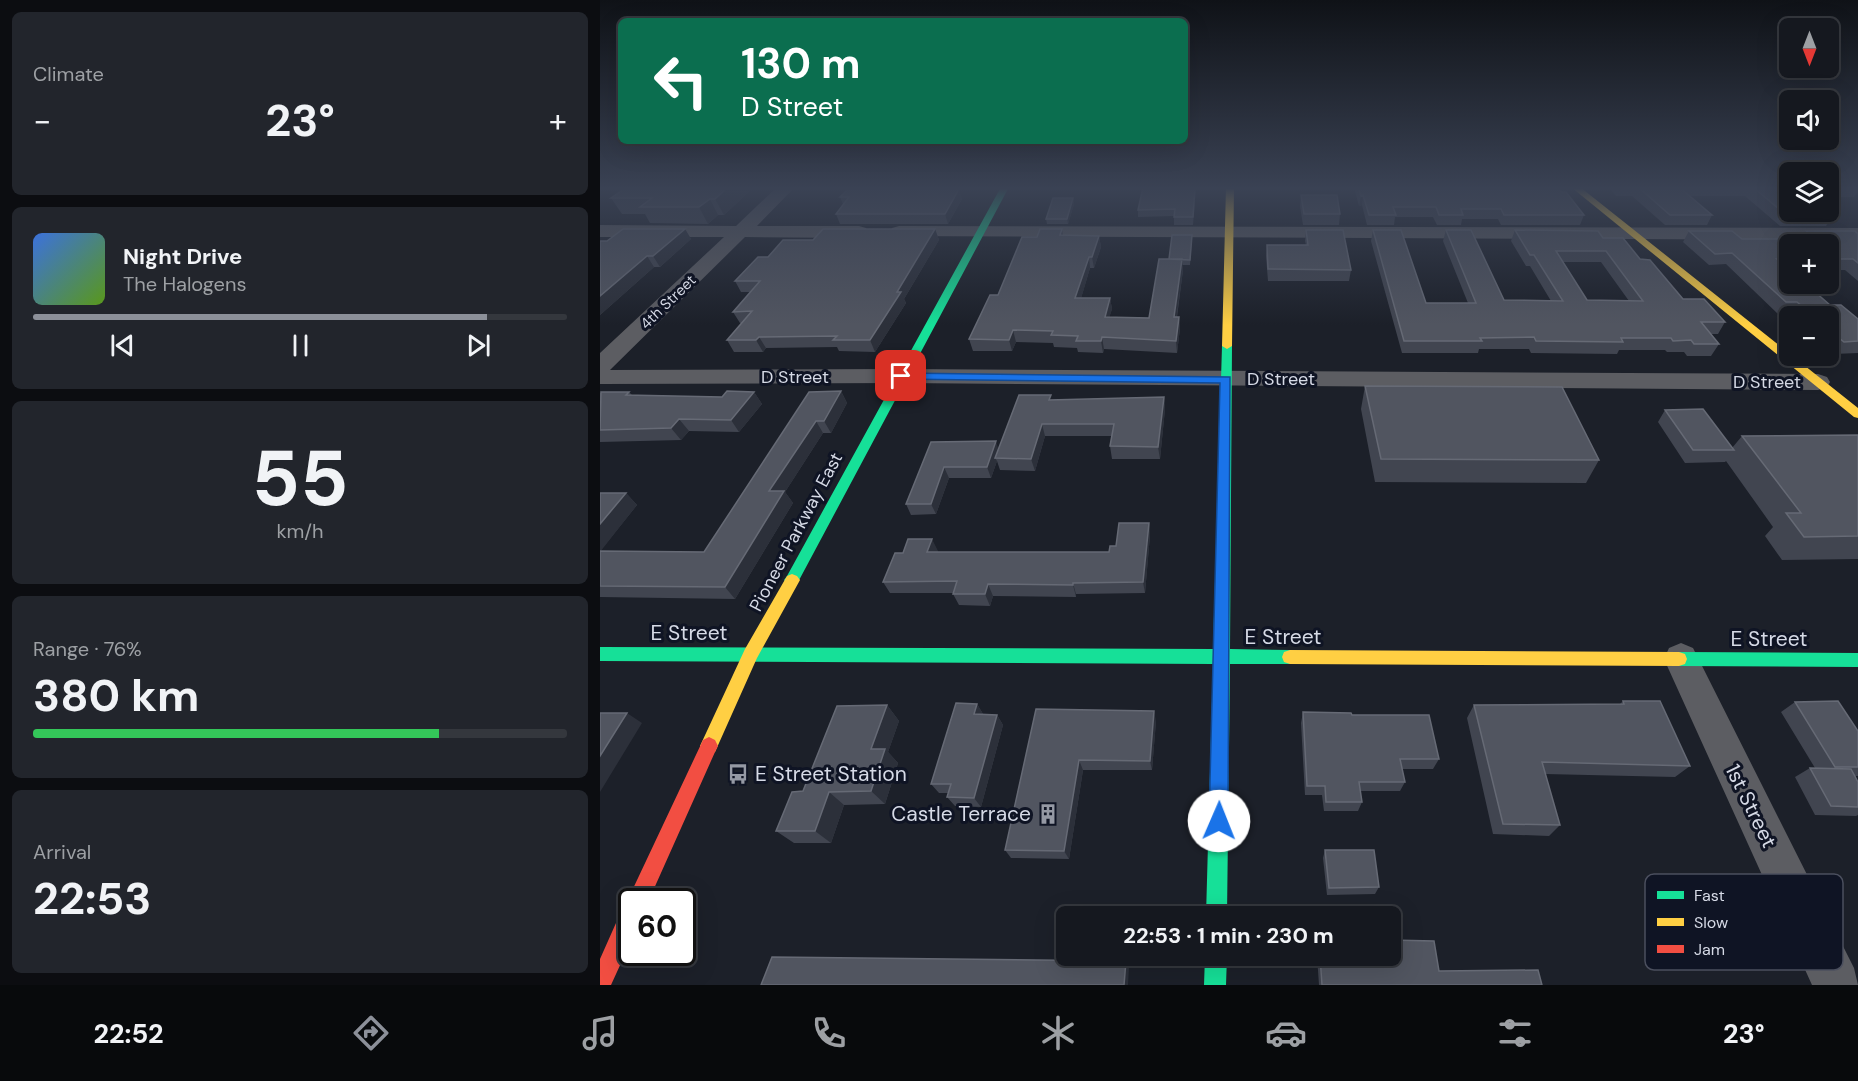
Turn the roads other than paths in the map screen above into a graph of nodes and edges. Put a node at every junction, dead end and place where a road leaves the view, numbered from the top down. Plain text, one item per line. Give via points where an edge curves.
1 (740, 233) edge
2 (975, 233) edge
3 (979, 233) junction
4 (1228, 234) junction
5 (1634, 234) junction
6 (1858, 234) edge
7 (600, 366) edge
8 (901, 376) junction
9 (600, 377) edge
10 (1226, 379) junction
11 (1828, 382) junction
12 (1858, 414) edge
13 (600, 654) edge
14 (751, 654) junction
15 (1221, 657) junction
16 (1681, 659) junction
17 (1858, 660) edge
18 (1784, 874) edge
19 (643, 888) edge
20 (1217, 906) edge
21 (618, 944) edge
22 (1216, 966) edge
23 (1830, 970) edge
24 (600, 984) edge
25 (1215, 985) edge
26 (1837, 985) edge

1 - 7 street, 4th Street
2 - 3 street
3 - 4 street
3 - 8 main road, Pioneer Parkway East
4 - 5 street
4 - 10 main road
5 - 6 street
5 - 11 main road
8 - 9 street, D Street
8 - 10 street, D Street
8 - 14 main road, Pioneer Parkway East
10 - 11 street, D Street
10 - 15 main road
11 - 12 main road
13 - 14 main road, E Street
14 - 15 main road, E Street
14 - 19 main road, Pioneer Parkway East
15 - 16 main road, E Street
15 - 20 main road
16 - 17 main road, E Street
16 - 18 street, 1st Street
21 - 24 main road
22 - 25 main road
23 - 26 street, 1st Street

